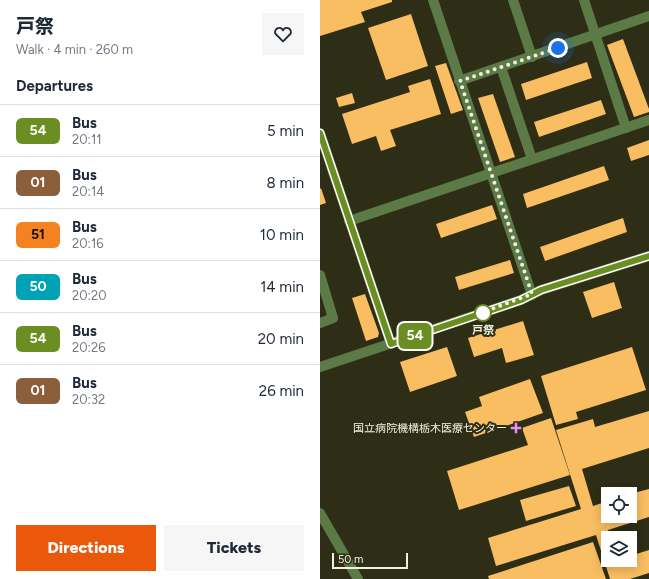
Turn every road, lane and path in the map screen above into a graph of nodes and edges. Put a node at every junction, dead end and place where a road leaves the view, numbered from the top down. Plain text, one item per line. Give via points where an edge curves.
1 (433, 0) edge
2 (513, 0) edge
3 (584, 0) edge
4 (649, 16) edge
5 (596, 35) junction
6 (532, 57) junction
7 (501, 67) junction
8 (460, 81) junction
9 (649, 120) edge
10 (626, 128) junction
11 (320, 133) edge
12 (532, 160) junction
13 (490, 174) junction
14 (349, 221) junction
15 (649, 256) edge
16 (320, 274) edge
17 (532, 294) junction
18 (320, 323) edge
19 (391, 344) junction
20 (320, 367) edge
21 (320, 513) edge
22 (358, 579) edge

1 - 8 street
2 - 6 street
3 - 5 street
4 - 5 street
5 - 6 street
5 - 10 street
6 - 7 street
7 - 8 street
7 - 12 street
8 - 13 street
9 - 10 street
10 - 12 street
11 - 14 street
12 - 13 street
13 - 14 street
13 - 17 street
14 - 19 street
15 - 17 street
16 - 18 street via 333,318
17 - 19 street
19 - 20 street
21 - 22 street

